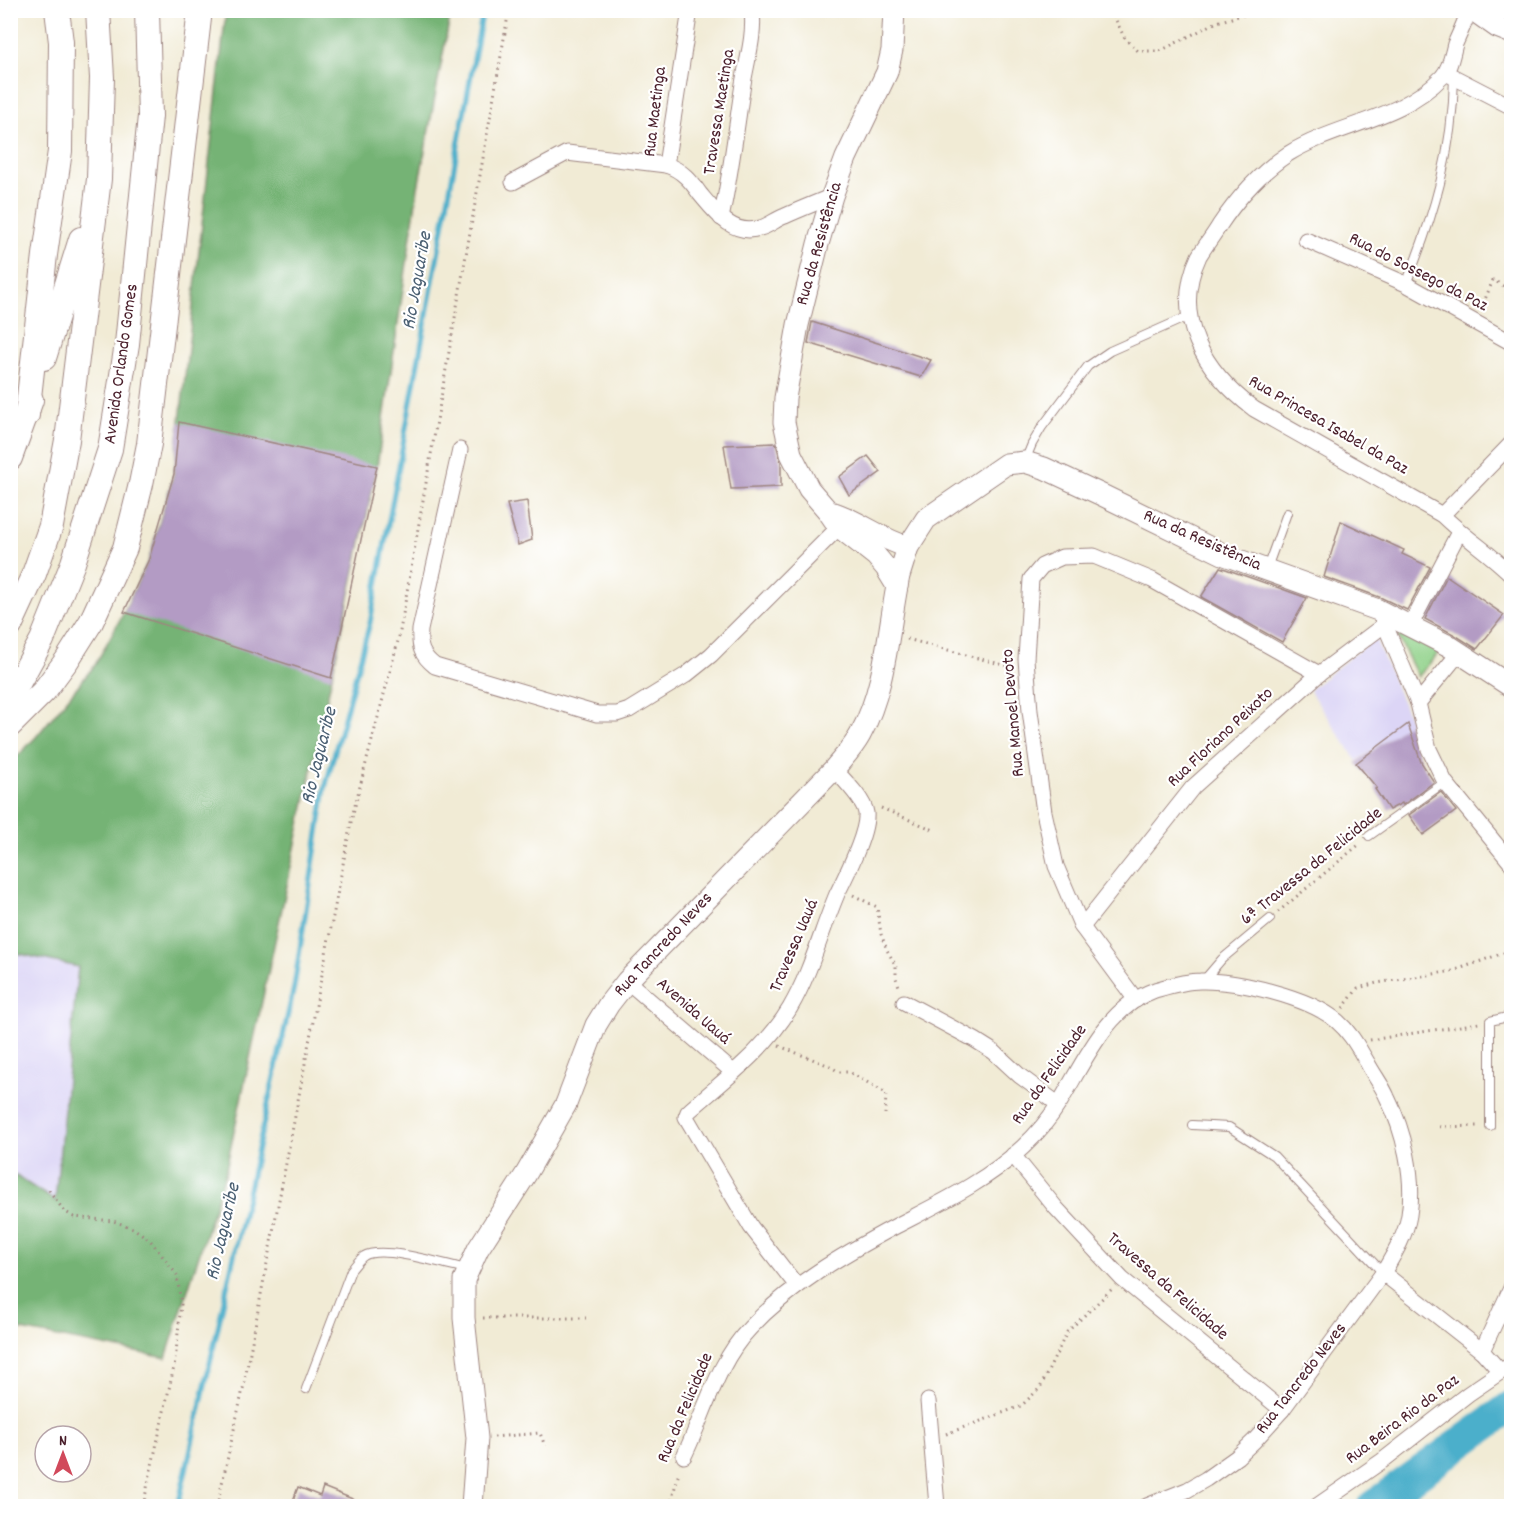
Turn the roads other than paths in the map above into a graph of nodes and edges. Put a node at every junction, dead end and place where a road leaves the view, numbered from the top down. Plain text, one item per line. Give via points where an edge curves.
1 (57, 10) edge
2 (98, 10) edge
3 (147, 10) edge
4 (200, 10) edge
5 (690, 10) edge
6 (752, 10) edge
7 (894, 10) edge
8 (1471, 10) edge
9 (1512, 33) edge
10 (1450, 75) junction
11 (1512, 107) edge
12 (666, 165) junction
13 (99, 179) junction
14 (513, 182) dead end
15 (832, 196) junction
16 (721, 218) junction
17 (1306, 240) dead end
18 (1406, 284) junction
19 (1189, 316) junction
20 (1512, 343) edge
21 (27, 415) junction
22 (1512, 444) edge
23 (460, 450) dead end
24 (10, 458) edge
25 (1025, 462) junction
26 (1287, 513) dead end
27 (1442, 515) junction
28 (838, 518) junction
29 (1459, 532) junction
30 (908, 547) junction
31 (1266, 570) junction
32 (1512, 575) edge
33 (897, 586) junction
34 (1381, 618) junction
35 (10, 626) edge
36 (1410, 626) junction
37 (1459, 653) junction
38 (1319, 674) junction
39 (1512, 687) edge
40 (10, 698) edge
41 (1418, 703) junction
42 (10, 725) edge
43 (834, 769) junction
44 (1446, 782) junction
45 (1369, 836) road end
46 (1512, 864) edge
47 (1270, 919) road end
48 (1082, 927) junction
49 (627, 981) junction
50 (1203, 981) junction
51 (1136, 1000) junction
52 (904, 1002) road end
53 (1512, 1016) edge
54 (733, 1072) junction
55 (1058, 1104) junction
56 (1192, 1125) dead end
57 (1490, 1126) road end
58 (1014, 1155) junction
59 (467, 1270) junction
60 (1383, 1273) junction
61 (797, 1286) junction
62 (1512, 1286) edge
63 (1482, 1351) junction
64 (1506, 1368) edge
65 (306, 1389) dead end
66 (928, 1401) dead end
67 (1282, 1410) junction
68 (684, 1456) road end
69 (472, 1506) edge
70 (937, 1506) edge
71 (1147, 1506) edge
72 (1317, 1506) edge

1 - 21 main road via 61,42 60,151
2 - 13 main road via 102,78
3 - 40 main road, Avenida Orlando Gomes via 150,116 127,344 110,448 42,640
4 - 42 main road via 149,444 128,537 91,622 68,660
5 - 12 street, Rua Maetinga
6 - 16 street, Travessa Maetinga via 750,45
7 - 15 street, Rua da Resistência via 887,72
8 - 9 street
8 - 10 street
10 - 11 street
10 - 18 lane via 1450,141 1435,205
10 - 19 street, Rua Princesa Isabel da Paz via 1416,98 1306,145 1265,171 1227,214 1200,256 1192,278
12 - 14 street via 567,153
12 - 16 street, Rua Maetinga via 684,174
13 - 21 main road
13 - 35 main road via 74,393 51,526
15 - 16 street, Rua Maetinga via 759,229 741,229
15 - 28 street, Rua da Resistência via 798,325 784,411 794,461 809,489
17 - 18 street, Rua do Sossego da Paz
18 - 20 street, Rua do Sossego da Paz
19 - 25 lane via 1110,351 1088,366 1042,427
19 - 27 street, Rua Princesa Isabel da Paz via 1206,360 1233,393 1254,409
21 - 24 main road
22 - 27 street
23 - 28 street via 420,630 424,658 435,666 597,714 629,710 686,675 719,648
25 - 30 street via 1006,464 926,519
25 - 31 street, Rua da Resistência via 1225,555
26 - 31 lane
27 - 29 street, Rua Princesa Isabel da Paz
28 - 30 street, Rua da Resistência
28 - 33 street, Rua da Resistência via 876,556
29 - 32 street, Rua Princesa Isabel da Paz
29 - 36 street
30 - 33 street
31 - 34 street, Rua da Resistência
33 - 43 street, Rua Tancredo Neves via 870,714 859,737
34 - 36 street, Rua da Resistência
34 - 38 street, Rua Floriano Peixoto
34 - 41 street
36 - 37 street, Rua da Resistência
37 - 39 street, Rua da Resistência
37 - 41 street
38 - 48 street, Rua Floriano Peixoto via 1192,787
38 - 48 street, Rua Manoel Devoto via 1152,580 1094,556 1062,557 1042,566 1031,579 1028,608 1030,711 1056,867
41 - 44 street via 1429,749
43 - 49 street, Rua Tancredo Neves
43 - 54 street, Travessa Uauá via 862,803 865,821 790,1008 767,1041
44 - 45 lane, 6ª Travessa da Felicidade
44 - 46 street
47 - 50 lane, 6ª Travessa da Felicidade via 1222,959
48 - 51 street, Rua Manoel Devoto
49 - 54 street, Avenida Uauá
49 - 59 street, Rua Tancredo Neves via 596,1025 566,1104
50 - 51 street, Rua da Felicidade via 1156,990
50 - 60 street, Rua da Felicidade via 1239,984 1293,998 1328,1014 1359,1047 1388,1099 1409,1168 1409,1218
51 - 55 street, Rua da Felicidade via 1090,1049
52 - 55 street via 994,1052
53 - 57 lane via 1490,1021
54 - 61 street, Travessa Uauá via 688,1112 687,1121 751,1227
55 - 58 street, Rua da Felicidade
56 - 60 lane via 1229,1127 1274,1156
58 - 61 street, Rua da Felicidade via 946,1201 860,1246
58 - 67 street, Travessa da Felicidade via 1056,1208 1122,1279
59 - 65 lane via 378,1251 364,1256 351,1270
59 - 69 street, Rua Tancredo Neves via 462,1292 477,1438
60 - 63 street
60 - 67 street, Rua Tancredo Neves
61 - 68 street, Rua da Felicidade via 739,1339 719,1374
62 - 63 street
63 - 64 street
64 - 72 street, Rua Beira Rio da Paz
66 - 70 street
67 - 71 street, Rua Tancredo Neves via 1220,1470 1187,1490

